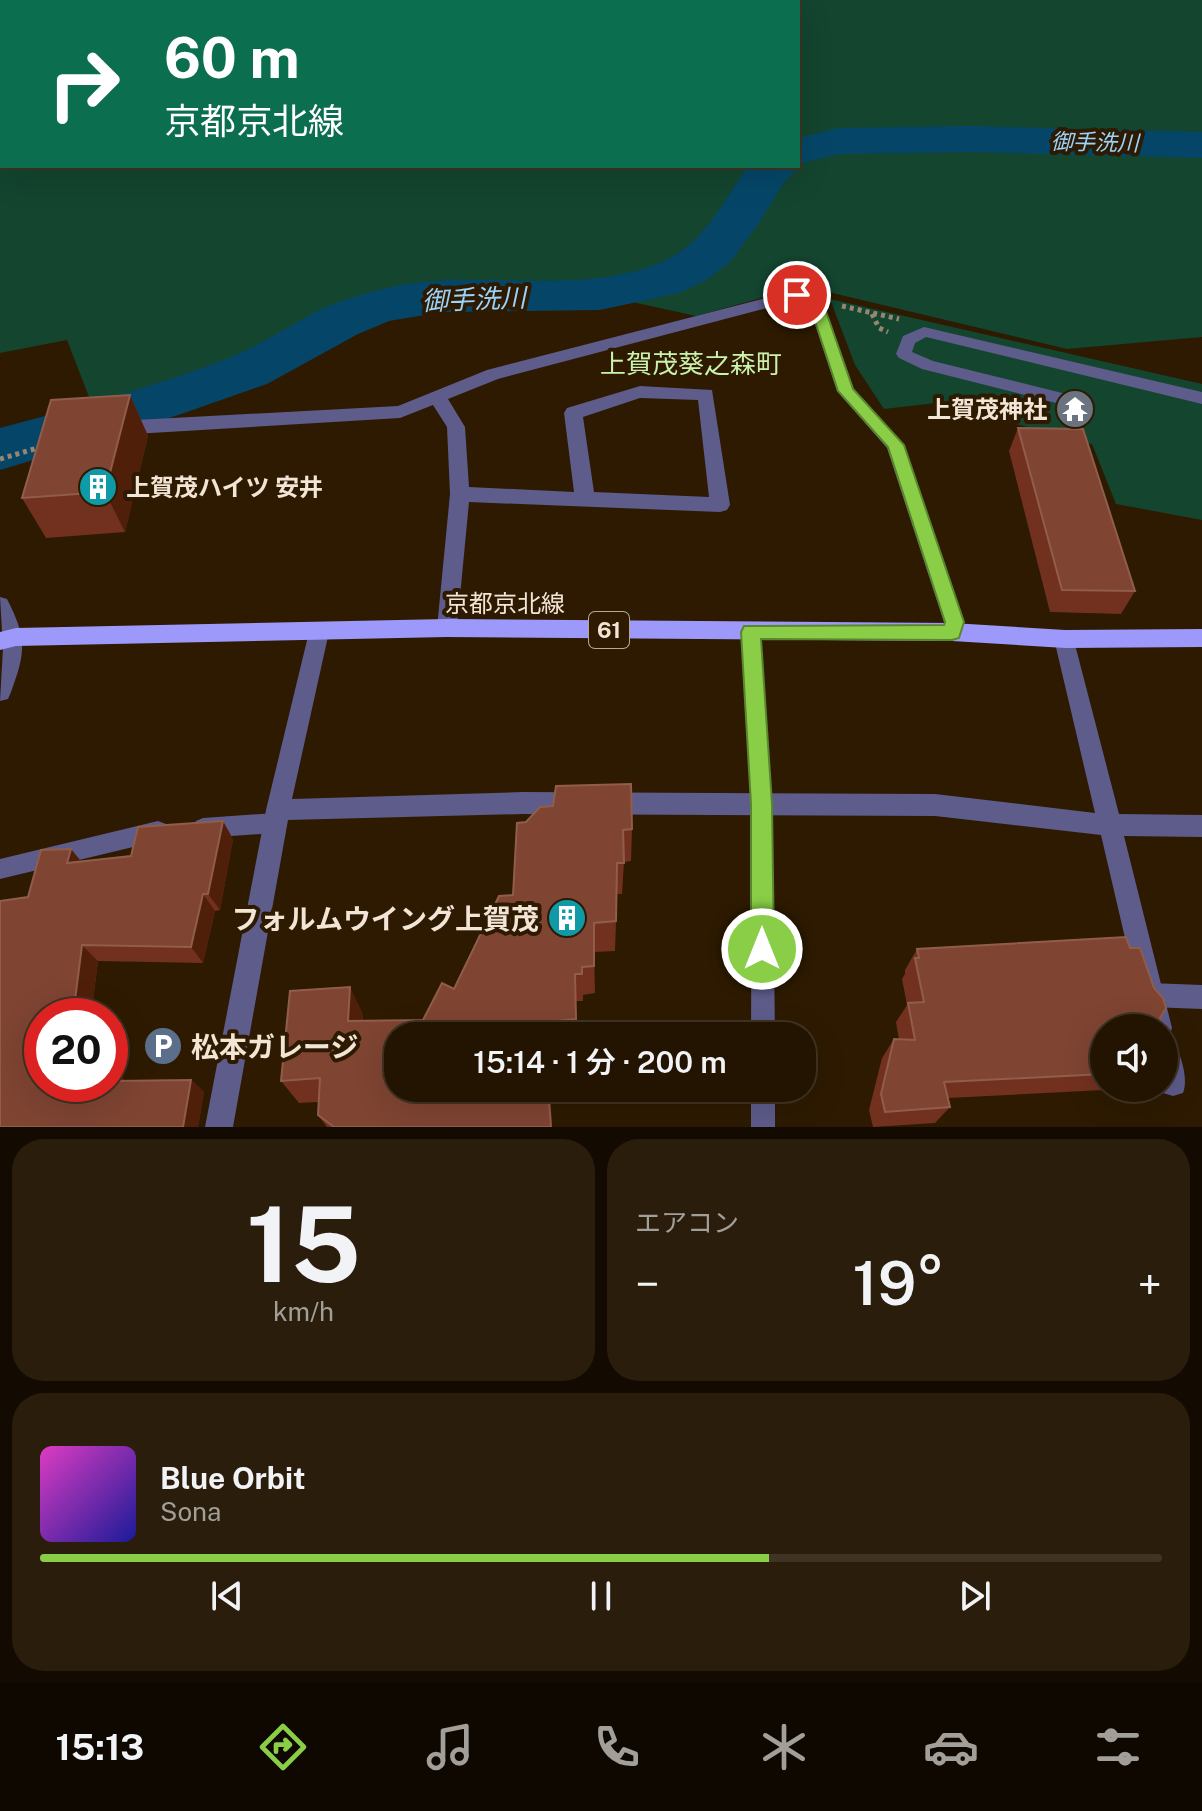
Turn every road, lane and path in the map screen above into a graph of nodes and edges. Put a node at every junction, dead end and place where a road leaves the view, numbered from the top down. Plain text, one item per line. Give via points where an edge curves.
1 (815, 300) junction
2 (955, 339) junction
3 (438, 398) junction
4 (1202, 398) edge
5 (1064, 399) dead end
6 (98, 429) edge
7 (46, 445) edge
8 (0, 459) edge
9 (460, 494) junction
10 (585, 499) junction
11 (0, 605) edge
12 (447, 628) junction
13 (319, 632) junction
14 (751, 632) junction
15 (952, 632) junction
16 (1202, 638) edge
17 (8, 639) edge
18 (1065, 639) junction
19 (0, 692) edge
20 (762, 804) junction
21 (277, 817) junction
22 (1108, 825) junction
23 (1202, 826) edge
24 (0, 869) edge
25 (1150, 995) junction
26 (1202, 997) edge
27 (1155, 1014) edge
28 (763, 1022) edge
29 (763, 1102) edge
30 (219, 1127) edge
31 (763, 1127) edge

1 - 2 path via 941,328
1 - 3 street via 797,295 493,374
1 - 15 street via 846,391 895,445 954,622
2 - 4 lane
2 - 5 lane via 924,332 908,340 904,354 928,365
3 - 6 street via 400,412
3 - 9 street via 456,427
7 - 8 path
9 - 10 street
9 - 12 street
10 - 10 street via 720,505 706,394 640,392 573,413
11 - 17 street
12 - 13 main road, 京都京北線 / 61
12 - 14 main road, 京都京北線 / 61
13 - 17 main road, 京都京北線 / 61
13 - 21 street
14 - 15 main road, 京都京北線 / 61
14 - 20 lane
15 - 18 main road, 京都京北線 / 61
16 - 18 main road, 京都京北線 / 61
17 - 19 street via 10,665
18 - 22 street
20 - 21 street via 523,803
20 - 22 street via 935,805
20 - 28 lane
21 - 24 lane via 148,832
21 - 30 street
22 - 23 street
22 - 25 street
25 - 26 lane
25 - 27 street
29 - 31 lane

